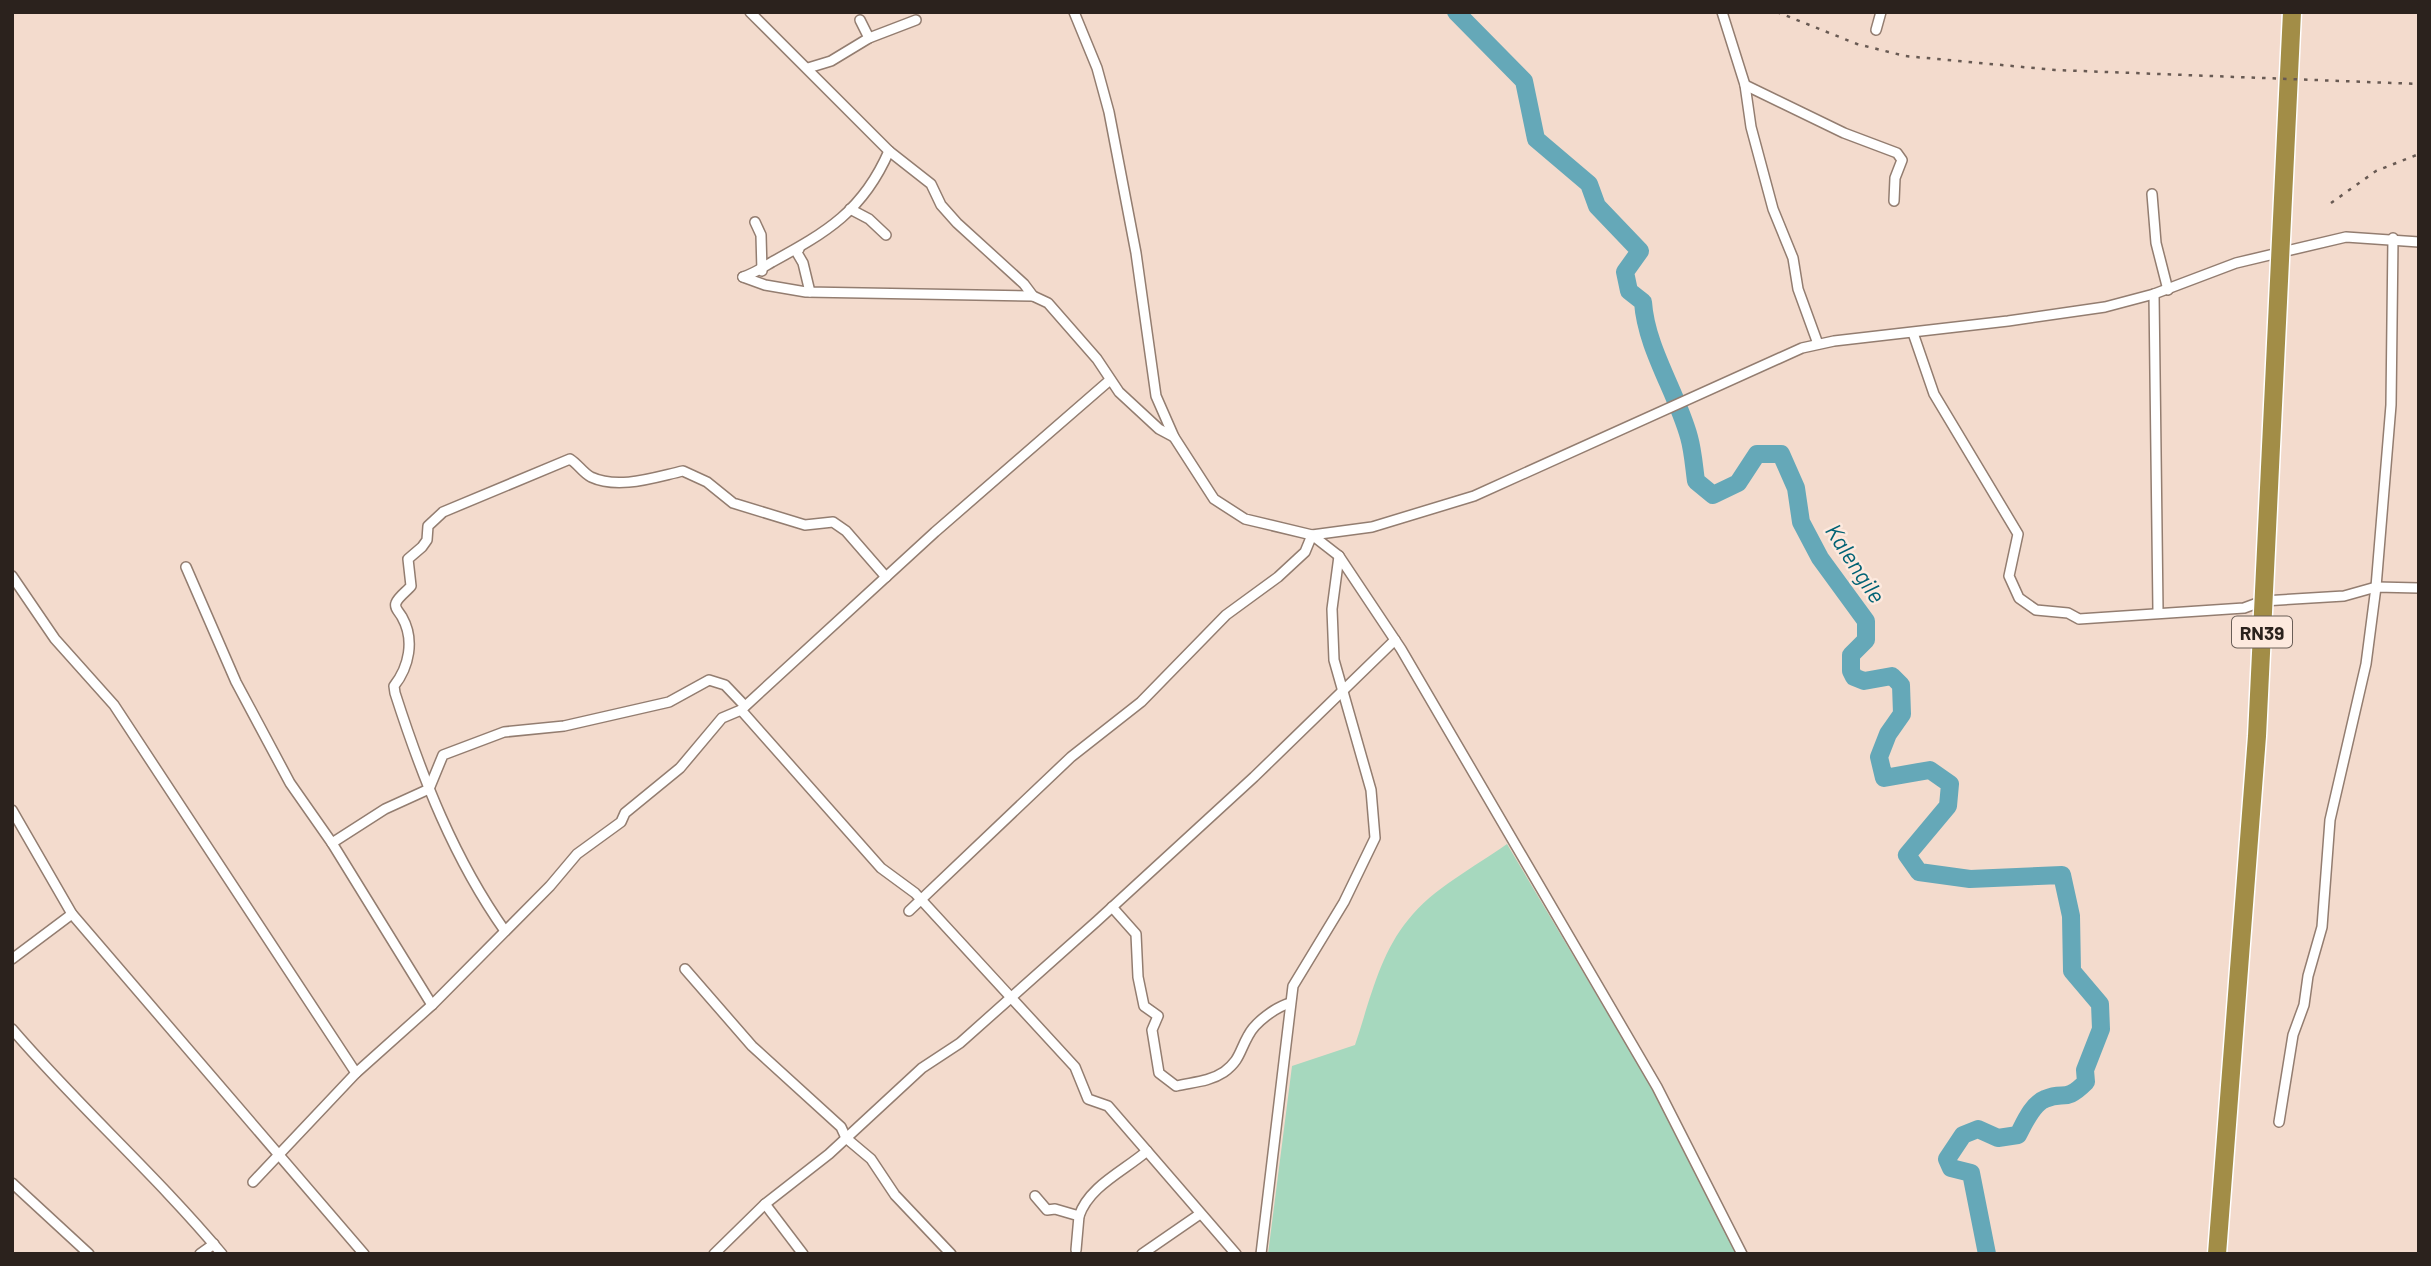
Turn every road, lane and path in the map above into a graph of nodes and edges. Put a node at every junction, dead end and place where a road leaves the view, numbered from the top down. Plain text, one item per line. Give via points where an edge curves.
1 (750, 12) edge
2 (1073, 12) edge
3 (1722, 12) edge
4 (1881, 12) edge
5 (2292, 12) edge
6 (860, 20) dead end
7 (916, 20) dead end
8 (1876, 30) dead end
9 (869, 38) junction
10 (808, 68) junction
11 (1745, 85) junction
12 (889, 151) junction
13 (2152, 194) dead end
14 (1894, 201) dead end
15 (850, 209) junction
16 (755, 222) dead end
17 (886, 235) dead end
18 (2393, 238) junction
19 (2419, 242) edge
20 (810, 243) junction
21 (2279, 253) junction
22 (762, 270) junction
23 (765, 285) junction
24 (2168, 290) junction
25 (810, 292) junction
26 (2154, 294) junction
27 (1033, 296) junction
28 (1913, 333) junction
29 (1818, 344) junction
30 (1110, 380) junction
31 (1174, 437) junction
32 (1312, 535) junction
33 (1339, 556) junction
34 (186, 567) dead end
35 (12, 576) edge
36 (886, 577) junction
37 (2376, 587) junction
38 (2419, 588) edge
39 (2263, 601) junction
40 (2158, 611) junction
41 (1395, 640) junction
42 (1342, 692) junction
43 (743, 708) junction
44 (429, 789) junction
45 (12, 810) edge
46 (332, 843) junction
47 (921, 900) junction
48 (1112, 906) junction
49 (909, 911) dead end
50 (72, 914) junction
51 (505, 931) junction
52 (12, 959) edge
53 (685, 969) dead end
54 (1011, 997) junction
55 (1290, 1003) junction
56 (432, 1005) junction
57 (12, 1029) edge
58 (356, 1073) junction
59 (2278, 1122) dead end
60 (846, 1138) junction
61 (1147, 1151) junction
62 (278, 1155) junction
63 (253, 1182) dead end
64 (12, 1183) edge
65 (1035, 1196) dead end
66 (765, 1204) junction
67 (1200, 1214) junction
68 (1079, 1216) junction
69 (214, 1244) junction
70 (1076, 1250) dead end
71 (1143, 1253) edge
72 (89, 1254) edge
73 (200, 1254) edge
74 (222, 1254) edge
75 (364, 1254) edge
76 (714, 1254) edge
77 (803, 1254) edge
78 (951, 1254) edge
79 (1236, 1254) edge
80 (1261, 1254) edge
81 (1742, 1254) edge
82 (2217, 1254) edge

1 - 10 street
2 - 31 street via 1097,68 1109,112 1136,253 1156,396
3 - 11 street
4 - 8 street
5 - 21 highway, RN39
6 - 9 street
7 - 9 street
9 - 10 street via 831,61
10 - 12 street
11 - 14 street via 1897,153 1902,160
11 - 29 street via 1773,209
12 - 15 street via 877,178
12 - 27 street via 931,184 940,205
13 - 24 street via 2156,243
15 - 17 street
15 - 20 street
16 - 22 street via 761,235
18 - 19 street
18 - 21 street via 2346,237
18 - 37 street via 2391,405
20 - 22 street
20 - 25 street via 796,251
21 - 24 street via 2235,263
21 - 39 highway, RN39
22 - 23 street
22 - 23 street via 743,277
23 - 25 street
24 - 26 street
25 - 27 street
26 - 28 street via 2105,307
26 - 40 street
27 - 30 street via 1048,303
28 - 29 street
28 - 40 street via 1934,394 2018,534 2009,576 2019,598 2036,610 2079,619
29 - 32 street via 1474,496 1372,527
30 - 31 street via 1137,411
30 - 36 street
31 - 32 street via 1214,499 1245,519
32 - 33 street
32 - 47 street via 1305,552 1226,615 1141,702 1071,757
33 - 41 street
33 - 42 street via 1332,610
34 - 46 street via 236,682 290,783
35 - 58 street via 55,639 114,705
36 - 43 street
36 - 44 street via 833,522 805,525 733,503 707,482 683,471 650,480 603,482 570,459 451,506 428,526 427,540 408,559 411,586 396,601 409,635 408,657 395,693
37 - 38 street
37 - 39 street via 2344,596
37 - 59 street via 2366,664 2330,820 2322,927 2293,1035
39 - 40 street via 2244,608
39 - 82 highway, RN39 via 2257,736
41 - 42 street
41 - 81 street via 1657,1087
42 - 48 street via 1255,778
42 - 55 street via 1371,790 1375,838 1344,902 1293,986
43 - 44 street via 725,685 709,680 669,702 564,726 503,732 443,755
43 - 47 street via 881,868
43 - 51 street via 722,718 680,768 625,813 621,822 577,854
44 - 46 street via 385,809
44 - 51 street via 484,902
45 - 50 street
46 - 56 street
47 - 49 street
47 - 54 street
48 - 54 street
48 - 55 street via 1136,934 1144,1006 1158,1016 1152,1030 1159,1073 1176,1086 1224,1072 1242,1053 1258,1022
50 - 52 street
50 - 62 street
51 - 56 street
53 - 60 street via 752,1046 824,1109
54 - 60 street via 922,1068
54 - 61 street via 1075,1067 1088,1099 1108,1106
55 - 80 street
56 - 58 street
57 - 69 street
58 - 62 street
60 - 66 street
60 - 78 street via 871,1159 895,1195
61 - 67 street
61 - 68 street via 1103,1182
62 - 63 street
62 - 75 street
64 - 72 street
65 - 68 street via 1047,1210
66 - 76 street
66 - 77 street
67 - 71 street
67 - 79 street
68 - 70 street
69 - 73 street
69 - 74 street

